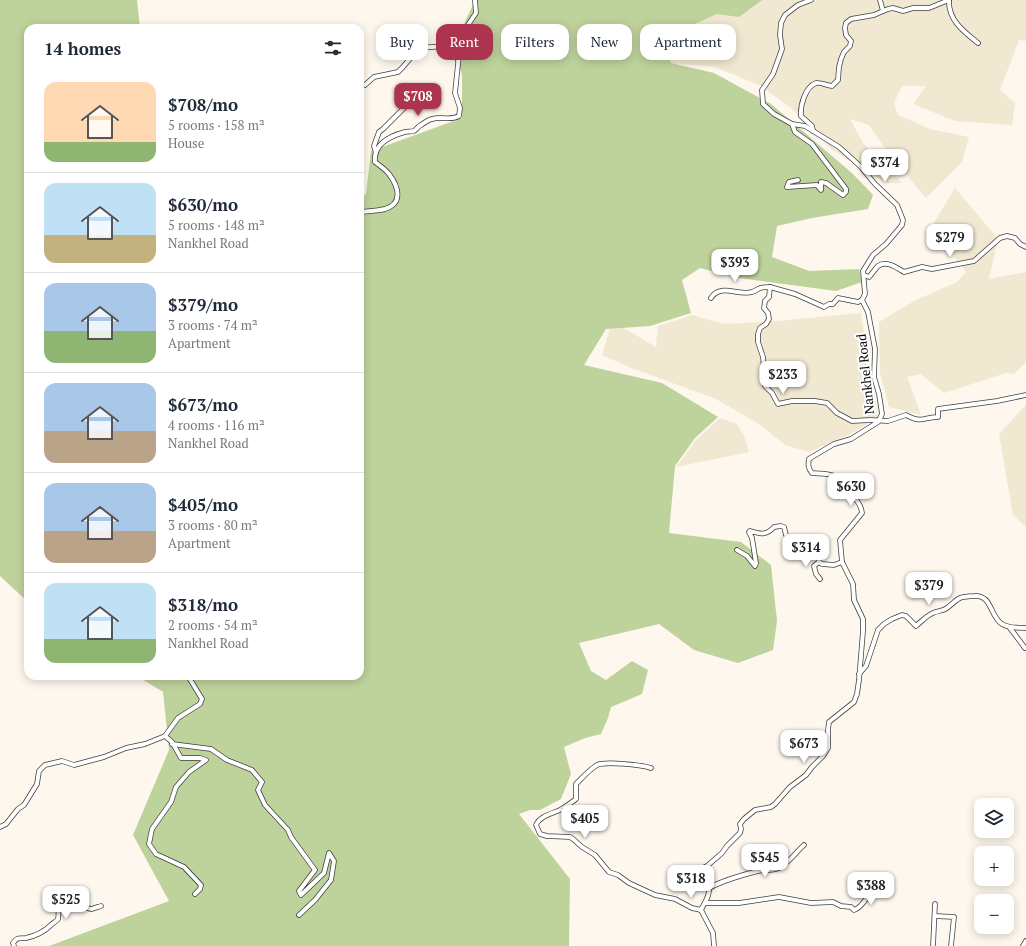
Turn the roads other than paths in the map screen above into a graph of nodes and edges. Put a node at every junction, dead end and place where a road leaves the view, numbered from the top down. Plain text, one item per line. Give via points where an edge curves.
1 (475, 0) edge
2 (811, 0) edge
3 (880, 0) edge
4 (949, 0) edge
5 (883, 11) junction
6 (469, 24) edge
7 (978, 43) dead end
8 (436, 47) edge
9 (458, 60) edge
10 (365, 86) dead end
11 (409, 103) dead end
12 (792, 124) junction
13 (813, 131) junction
14 (376, 153) junction
15 (798, 180) dead end
16 (364, 212) edge
17 (1026, 247) edge
18 (864, 275) junction
19 (770, 287) junction
20 (711, 298) dead end
21 (862, 300) junction
22 (1026, 395) edge
23 (880, 420) junction
24 (737, 550) dead end
25 (820, 562) junction
26 (842, 562) junction
27 (820, 578) dead end
28 (1010, 628) junction
29 (1026, 628) edge
30 (1025, 648) dead end
31 (859, 674) junction
32 (191, 680) edge
33 (165, 736) junction
34 (172, 744) junction
35 (651, 768) dead end
36 (0, 827) edge
37 (804, 845) dead end
38 (886, 880) dead end
39 (709, 888) junction
40 (195, 894) dead end
41 (706, 903) junction
42 (935, 904) dead end
43 (101, 906) dead end
44 (701, 910) junction
45 (299, 915) dead end
46 (935, 916) junction
47 (1026, 941) edge
48 (14, 946) edge
49 (714, 946) edge
50 (933, 946) edge
51 (951, 946) edge
52 (1023, 946) edge

1 - 6 street via 476,13
2 - 12 street, Nankhel Road via 798,5 785,15 781,23 782,49 773,74 762,90 763,104
3 - 5 street
4 - 5 street via 929,8 903,11 893,8
4 - 7 street via 954,19 962,30
5 - 13 street via 851,19 846,23 846,35 851,41 838,67 838,80 832,86 820,83 809,87 804,95 801,116 812,126
8 - 10 street via 418,49 398,72 374,77
9 - 14 street via 455,93 460,108 459,116 449,120 432,120 421,124 414,131 386,138
11 - 14 street via 378,132 374,146
12 - 13 street, Nankhel Road via 805,126
12 - 15 street via 796,132 812,144 846,192 843,195 821,182 821,190 817,185 787,187 789,182
13 - 18 street, Nankhel Road via 839,147 860,166 897,205 901,213 902,225 873,255 863,271
14 - 16 street via 375,162 390,175 398,193 397,200 385,209
17 - 18 street via 1015,238 1007,236 1000,238 974,261 932,269 922,267 904,272 885,264 878,267 869,277
18 - 21 street, Nankhel Road via 865,294
19 - 20 street via 753,292 720,291
19 - 21 street via 795,294 824,307 833,304 838,298 858,302
19 - 23 street via 764,308 769,319 760,328 758,342 763,357 766,386 778,404 815,401 827,403 852,421
21 - 23 street, Nankhel Road via 868,312 875,349 874,377 882,414
22 - 23 street via 938,409 938,417 917,420 906,415 888,421
23 - 26 street, Nankhel Road via 851,439 834,444 809,459 812,473 837,478 841,486 861,505 862,513 840,540
24 - 25 street via 747,556 755,566 749,532 760,535 781,526 784,527 786,535 796,543 817,551
25 - 26 street via 824,565 834,565
25 - 27 street via 814,566
26 - 31 street, Nankhel Road via 853,584 854,600 863,619
28 - 29 street
28 - 30 street
28 - 31 street via 999,621 987,601 977,596 954,600 946,609 925,617 916,626 902,615 878,630 866,666
31 - 39 street, Nankhel Road via 854,702 829,722 828,748 823,756 775,804 755,810 744,819 740,824 740,833 722,853 696,874
32 - 33 street via 201,696 200,704 178,718
33 - 34 street
33 - 36 street via 74,765 62,761 45,765 39,771 37,784 24,805
34 - 40 street via 181,758 206,760 189,772 176,787 171,802 152,829 149,844 156,854 184,867 201,885
34 - 45 street via 212,749 227,760 252,770 262,782 258,790 265,805 288,830 315,870 299,891 301,895 324,873 330,852 334,861 331,880 316,900
35 - 44 street via 632,764 597,765 576,784 576,799 543,817 536,825 537,830 540,834 548,836 570,837 595,855 609,872 655,895 675,899
37 - 39 street via 780,868 746,873
38 - 41 street via 884,886 871,892 856,910 833,902 812,903 779,897 739,903
39 - 41 street
41 - 44 street
42 - 46 street
43 - 48 street via 91,909 76,900 62,900 58,905 58,918 55,922 45,931 26,938 16,938
44 - 49 street via 713,934
46 - 50 street
46 - 51 street via 954,917
47 - 52 street

